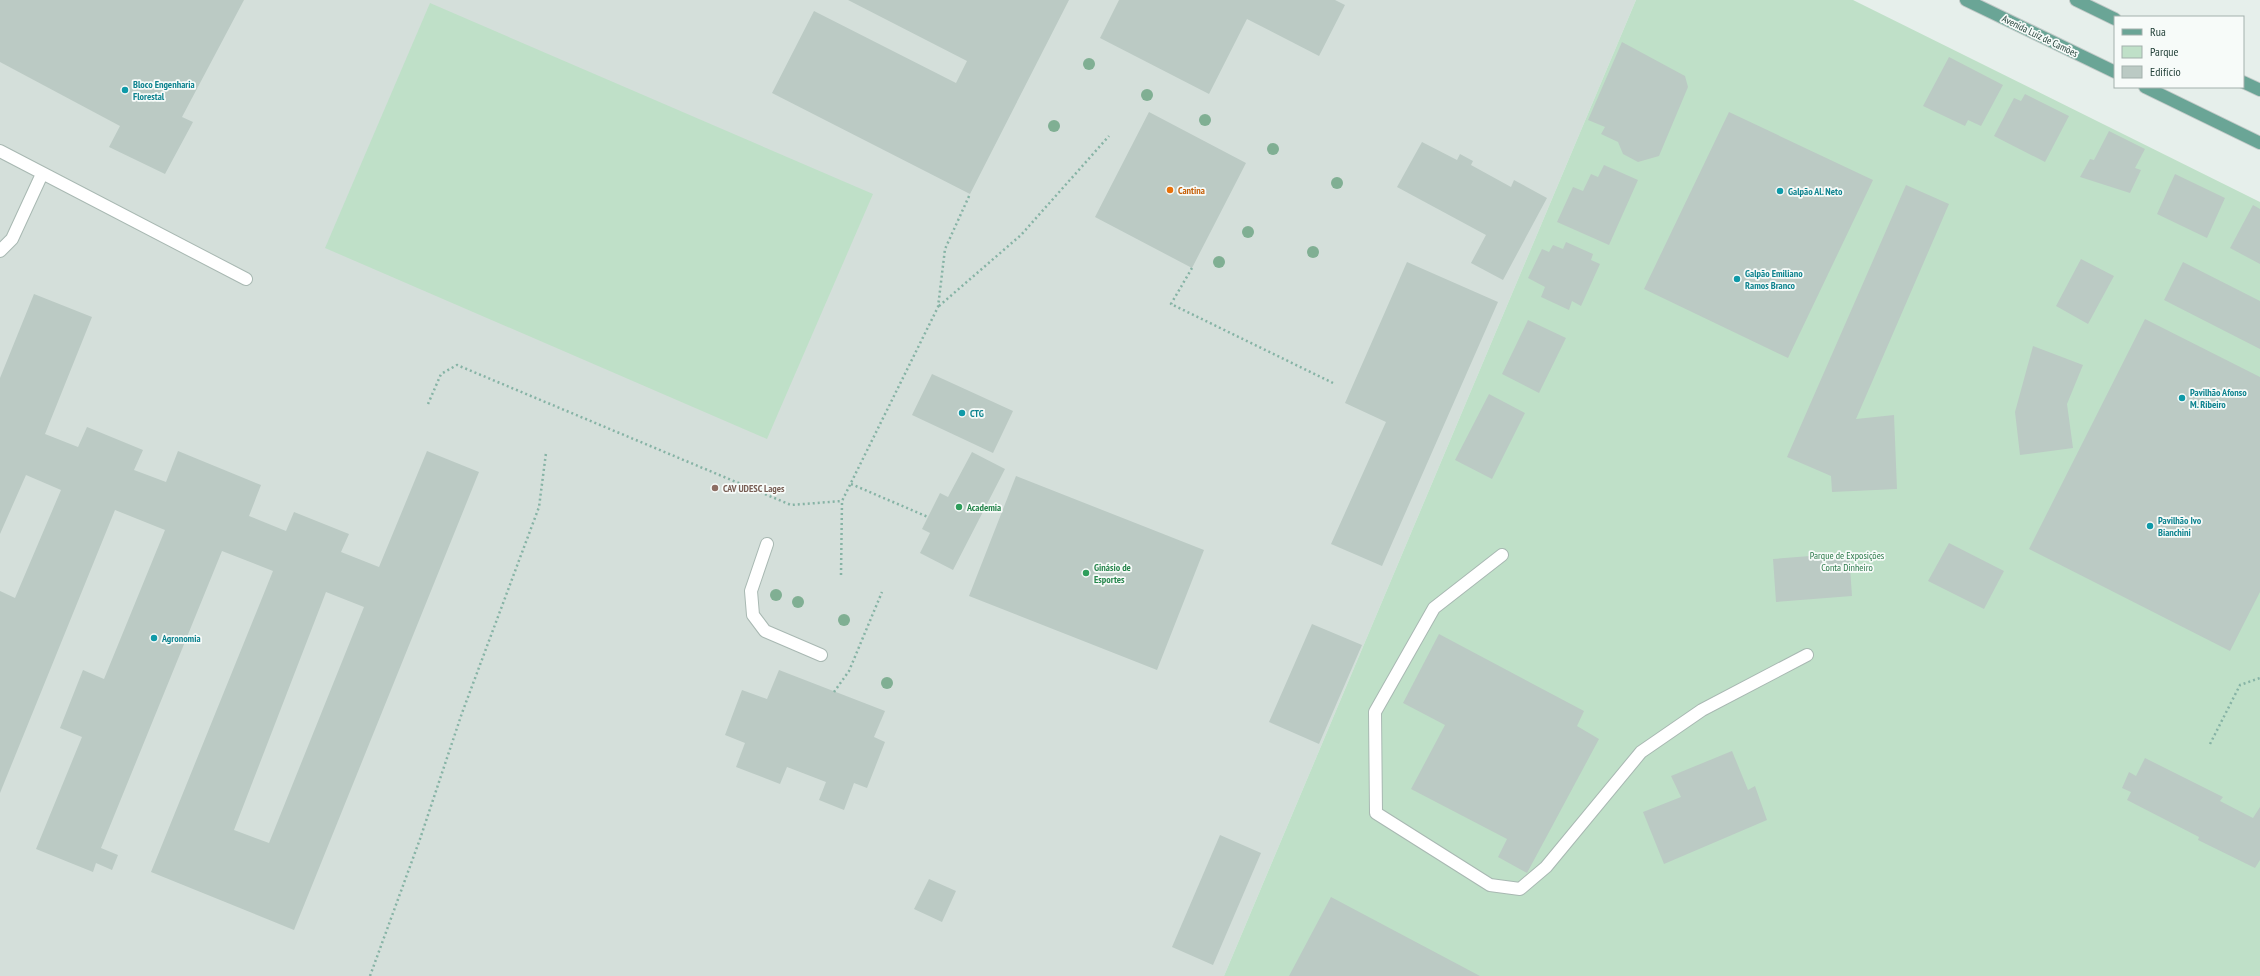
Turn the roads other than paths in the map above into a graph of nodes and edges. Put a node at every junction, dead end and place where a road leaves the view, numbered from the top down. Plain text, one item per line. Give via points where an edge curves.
1 (1966, 0) edge
2 (2076, 0) edge
3 (2114, 19) edge
4 (2114, 72) edge
5 (2244, 82) edge
6 (2147, 88) edge
7 (2260, 90) edge
8 (2260, 143) edge
9 (0, 151) edge
10 (42, 174) junction
11 (0, 251) edge
12 (246, 279) dead end
13 (767, 544) dead end
14 (1502, 555) dead end
15 (821, 655) dead end
16 (1807, 655) dead end

1 - 4 main road, Avenida Luiz de Camões
2 - 3 main road
5 - 7 main road
6 - 8 main road
9 - 10 lane
10 - 11 lane via 12,239
10 - 12 lane
13 - 15 lane via 751,591 753,615 765,631
14 - 16 lane via 1434,608 1375,712 1376,813 1490,884 1520,889 1546,867 1641,752 1702,710

